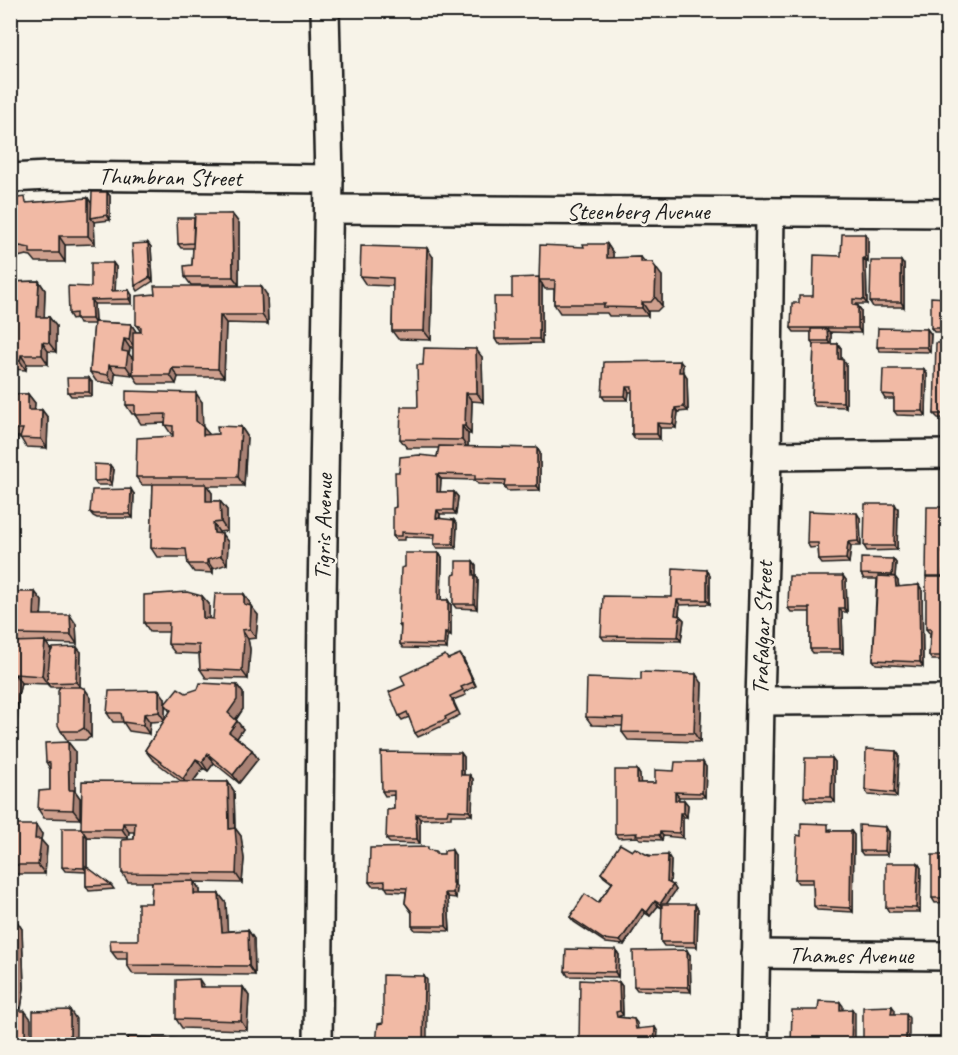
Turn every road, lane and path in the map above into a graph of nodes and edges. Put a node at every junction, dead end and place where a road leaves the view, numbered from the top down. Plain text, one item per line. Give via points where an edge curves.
1 (325, 10) edge
2 (10, 178) edge
3 (329, 179) junction
4 (329, 209) junction
5 (770, 212) junction
6 (948, 213) edge
7 (948, 454) edge
8 (767, 456) junction
9 (948, 700) edge
10 (760, 701) junction
11 (755, 954) junction
12 (948, 956) edge
13 (318, 1044) edge
14 (754, 1044) edge

1 - 3 street, Tigris Avenue
2 - 3 street, Thumbran Street
3 - 4 street, Tigris Avenue
4 - 5 street, Steenberg Avenue
4 - 13 street, Tigris Avenue
5 - 6 street, Steenberg Avenue
5 - 8 street, Trafalgar Street
7 - 8 street
8 - 10 street, Trafalgar Street
9 - 10 street
10 - 11 street, Trafalgar Street
11 - 12 street, Thames Avenue
11 - 14 street, Trafalgar Street

